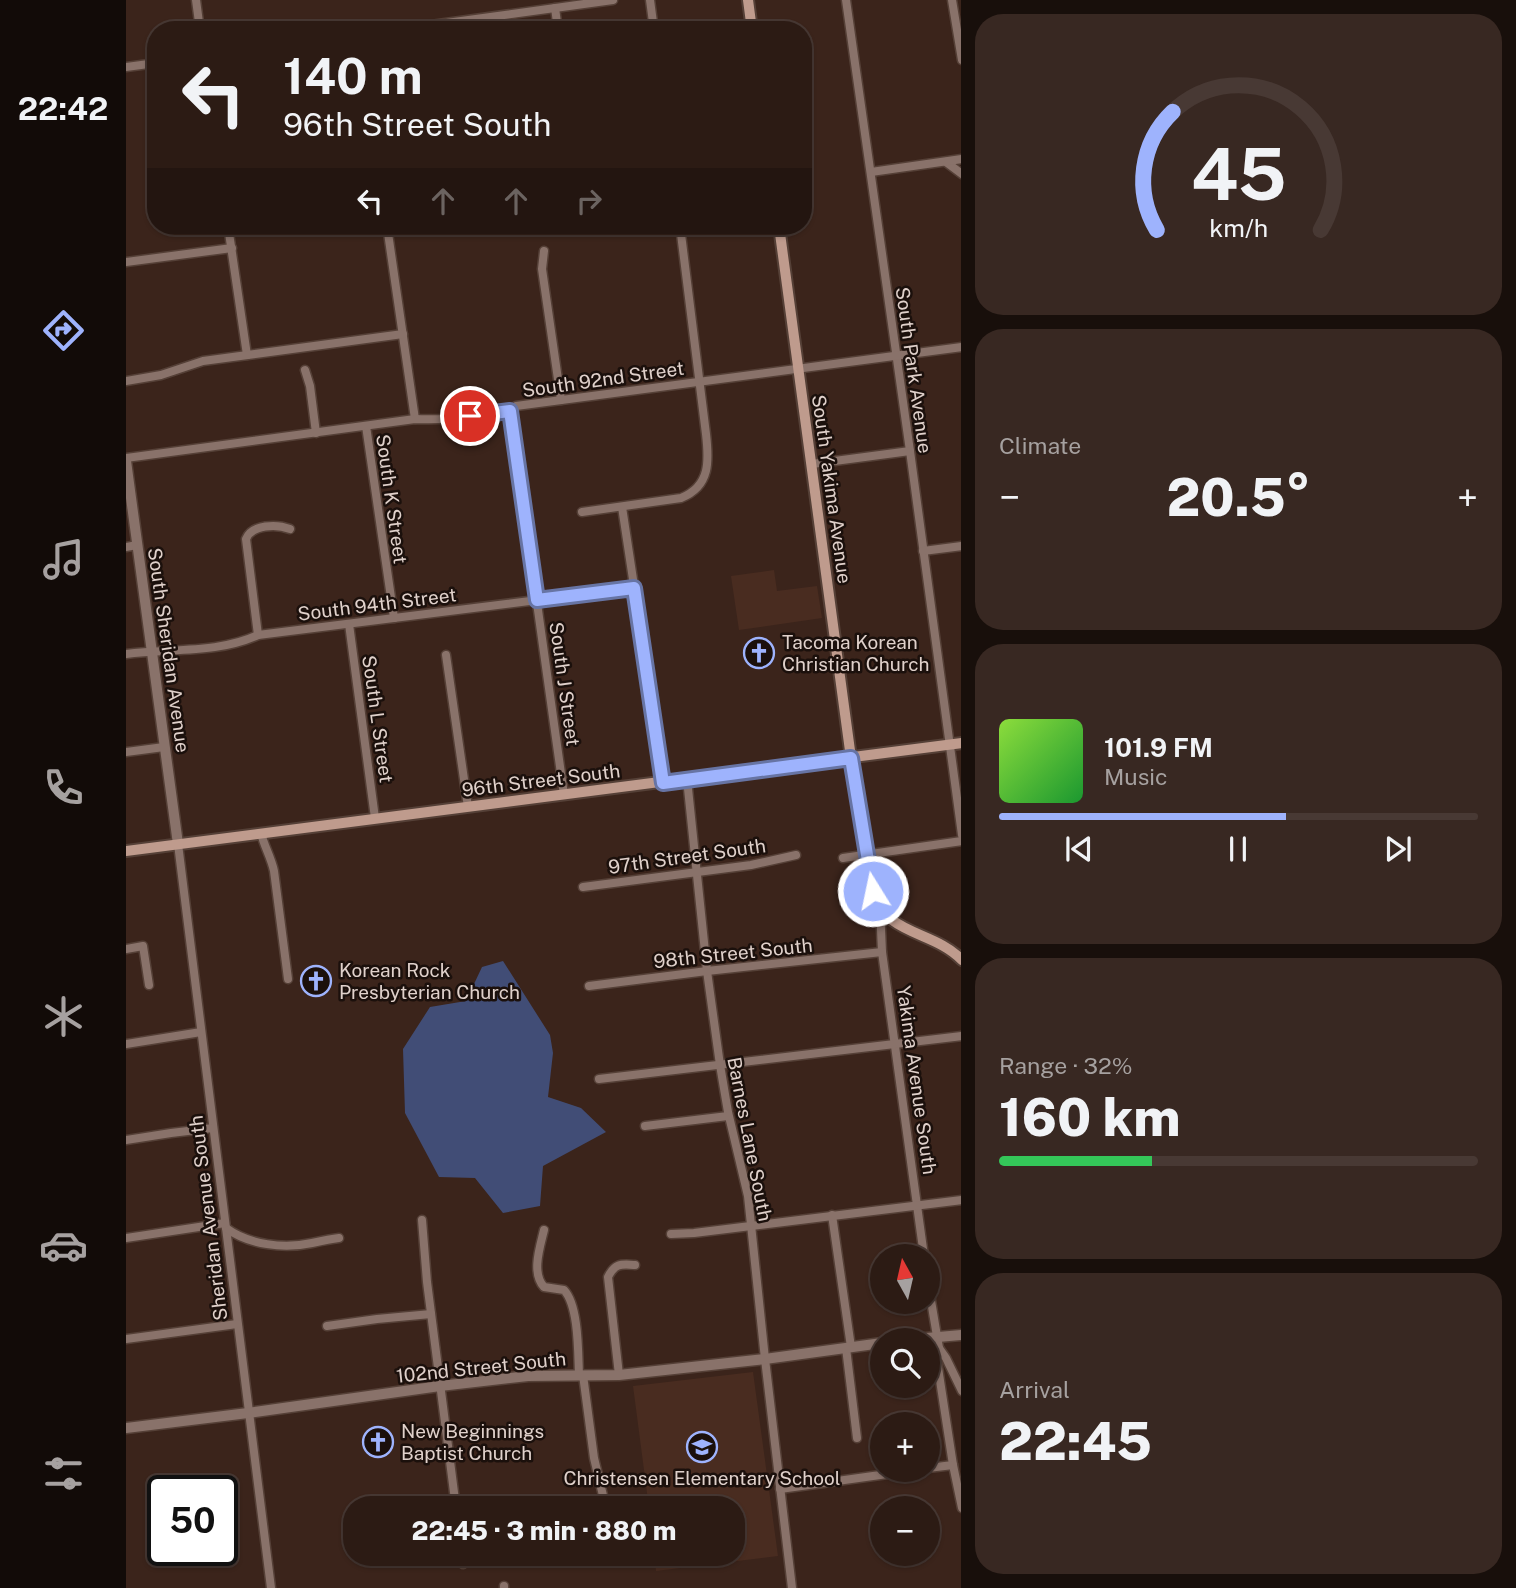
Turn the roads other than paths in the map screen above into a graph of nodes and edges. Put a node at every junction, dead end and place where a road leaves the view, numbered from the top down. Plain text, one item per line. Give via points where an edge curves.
1 (196, 0) edge
2 (613, 0) edge
3 (650, 0) edge
4 (748, 0) edge
5 (846, 0) edge
6 (952, 0) edge
7 (555, 8) junction
8 (199, 21) edge
9 (482, 21) edge
10 (557, 21) edge
11 (653, 21) edge
12 (751, 21) edge
13 (961, 60) edge
14 (147, 64) edge
15 (126, 67) edge
16 (961, 159) edge
17 (946, 162) junction
18 (871, 172) junction
19 (961, 174) edge
20 (230, 235) edge
21 (388, 235) edge
22 (681, 235) edge
23 (780, 235) edge
24 (232, 248) junction
25 (544, 251) dead end
26 (126, 262) edge
27 (403, 334) junction
28 (961, 347) edge
29 (247, 355) junction
30 (896, 356) junction
31 (798, 369) junction
32 (305, 370) dead end
33 (126, 381) edge
34 (699, 382) junction
35 (561, 400) junction
36 (510, 411) junction
37 (415, 419) junction
38 (366, 426) junction
39 (316, 432) junction
40 (910, 451) junction
41 (126, 460) edge
42 (812, 464) junction
43 (622, 507) junction
44 (582, 512) dead end
45 (290, 529) dead end
46 (137, 545) junction
47 (961, 546) edge
48 (126, 547) edge
49 (923, 551) junction
50 (634, 588) junction
51 (537, 600) junction
52 (394, 618) junction
53 (349, 624) junction
54 (258, 635) junction
55 (151, 651) junction
56 (126, 654) edge
57 (446, 655) dead end
58 (956, 744) edge
59 (164, 747) junction
60 (126, 752) edge
61 (851, 758) junction
62 (687, 779) junction
63 (663, 783) junction
64 (564, 795) junction
65 (468, 807) junction
66 (375, 818) junction
67 (261, 833) junction
68 (961, 835) edge
69 (961, 841) edge
70 (178, 844) junction
71 (126, 851) edge
72 (796, 855) dead end
73 (866, 855) junction
74 (843, 858) dead end
75 (697, 872) junction
76 (583, 887) dead end
77 (880, 907) junction
78 (126, 949) edge
79 (882, 952) junction
80 (961, 960) edge
81 (707, 971) junction
82 (288, 979) dead end
83 (149, 985) dead end
84 (589, 986) dead end
85 (201, 1032) junction
86 (961, 1036) edge
87 (126, 1044) edge
88 (894, 1045) junction
89 (720, 1065) junction
90 (599, 1079) dead end
91 (729, 1116) junction
92 (645, 1126) dead end
93 (214, 1128) junction
94 (126, 1140) edge
95 (961, 1200) edge
96 (918, 1205) junction
97 (832, 1215) junction
98 (422, 1220) dead end
99 (225, 1226) junction
100 (751, 1226) junction
101 (544, 1230) dead end
102 (671, 1234) dead end
103 (126, 1238) edge
104 (340, 1238) dead end
105 (923, 1244) edge
106 (635, 1265) dead end
107 (432, 1314) junction
108 (237, 1324) junction
109 (327, 1326) dead end
110 (961, 1335) edge
111 (126, 1339) edge
112 (940, 1342) edge
113 (870, 1344) edge
114 (849, 1347) junction
115 (940, 1347) edge
116 (765, 1359) junction
117 (581, 1375) junction
118 (619, 1375) junction
119 (940, 1379) edge
120 (440, 1386) junction
121 (961, 1391) edge
122 (248, 1413) junction
123 (126, 1428) edge
124 (857, 1438) dead end
125 (953, 1465) junction
126 (940, 1467) edge
127 (870, 1476) edge
128 (780, 1489) junction
129 (454, 1496) edge
130 (603, 1496) edge
131 (961, 1508) edge
132 (271, 1588) edge
133 (792, 1588) edge

1 - 8 street
2 - 7 street
3 - 11 street
4 - 12 main road
5 - 18 street, South Park Avenue
6 - 13 street
7 - 9 street
7 - 10 street
14 - 15 street
16 - 17 street
17 - 18 street
17 - 19 street
18 - 30 street, South Park Avenue
20 - 24 street
21 - 27 street, South K Street
22 - 34 street
23 - 31 main road, South Yakima Avenue
24 - 26 street
24 - 29 street
25 - 35 street via 542,269
27 - 29 street
27 - 37 street, South K Street
28 - 30 street, South 92nd Street
29 - 33 street
30 - 31 street, South 92nd Street
30 - 40 street, South Park Avenue
31 - 34 street, South 92nd Street
31 - 42 main road, South Yakima Avenue
32 - 39 street
34 - 35 street, South 92nd Street
34 - 43 street via 709,454 704,477 681,498
35 - 36 street, South 92nd Street
36 - 37 street, South 92nd Street
36 - 51 street, South J Street
37 - 38 street, South 92nd Street
38 - 39 street, South 92nd Street
38 - 52 street, South K Street
39 - 41 street, South 92nd Street
40 - 42 street
40 - 49 street, South Park Avenue
41 - 46 street, South Sheridan Avenue
42 - 61 main road, South Yakima Avenue
43 - 44 street
43 - 50 street
45 - 54 street via 264,527 247,534
46 - 48 street
46 - 55 street, South Sheridan Avenue
47 - 49 street
49 - 58 street, South Park Avenue
50 - 51 street, South 94th Street
50 - 63 street
51 - 52 street, South 94th Street
51 - 64 street, South J Street
52 - 53 street, South 94th Street
53 - 54 street, South 94th Street
53 - 66 street, South L Street
54 - 55 street, South 94th Street via 221,645
55 - 56 street, South 94th Street
55 - 59 street, South Sheridan Avenue
57 - 65 street
58 - 61 main road, 96th Street South
58 - 68 street, South Park Avenue
59 - 60 street
59 - 70 street, South Sheridan Avenue
61 - 62 main road, 96th Street South
61 - 73 main road, Yakima Avenue South
62 - 63 main road, 96th Street South
62 - 75 street, Barnes Lane South
63 - 64 main road, 96th Street South
64 - 65 main road, 96th Street South
65 - 66 main road, 96th Street South
66 - 67 main road, 96th Street South
67 - 70 main road, 96th Street South
67 - 82 street via 274,871
69 - 73 street
70 - 71 main road, 96th Street South
70 - 85 street, Sheridan Avenue South
72 - 75 street, 97th Street South
73 - 74 street
73 - 77 main road, Yakima Avenue South
75 - 76 street, 97th Street South
75 - 81 street, Barnes Lane South
77 - 79 street, Yakima Avenue South
77 - 80 main road via 896,924 947,947
78 - 83 street via 143,946
79 - 81 street, 98th Street South
79 - 88 street, Yakima Avenue South
81 - 84 street, 98th Street South
81 - 89 street, Barnes Lane South
85 - 87 street
85 - 93 street, Sheridan Avenue South
86 - 88 street
88 - 89 street
88 - 96 street, Yakima Avenue South
89 - 90 street
89 - 91 street, Barnes Lane South
91 - 92 street
91 - 100 street, Barnes Lane South
93 - 94 street
93 - 99 street, Sheridan Avenue South
95 - 96 street
96 - 97 street
96 - 105 street, Yakima Avenue South
97 - 100 street
97 - 114 street
98 - 107 street
99 - 103 street
99 - 104 street via 237,1237 276,1245
99 - 108 street, Sheridan Avenue South
100 - 102 street
100 - 116 street, Barnes Lane South
101 - 117 street via 538,1279 544,1287 564,1290 570,1298
106 - 118 street via 619,1265 608,1277
107 - 109 street
107 - 120 street
108 - 111 street
108 - 122 street, Sheridan Avenue South
110 - 112 street
113 - 114 street, 102nd Street South
114 - 116 street, 102nd Street South
114 - 124 street
115 - 121 street
116 - 118 street, 102nd Street South
116 - 128 street, Barnes Lane South
117 - 118 street, 102nd Street South
117 - 120 street, 102nd Street South
117 - 130 street
119 - 125 street
120 - 122 street, 102nd Street South
120 - 129 street
122 - 123 street, 102nd Street South
122 - 132 street, Sheridan Avenue South
125 - 126 street
125 - 131 street
127 - 128 street
128 - 133 street, Barnes Lane South

